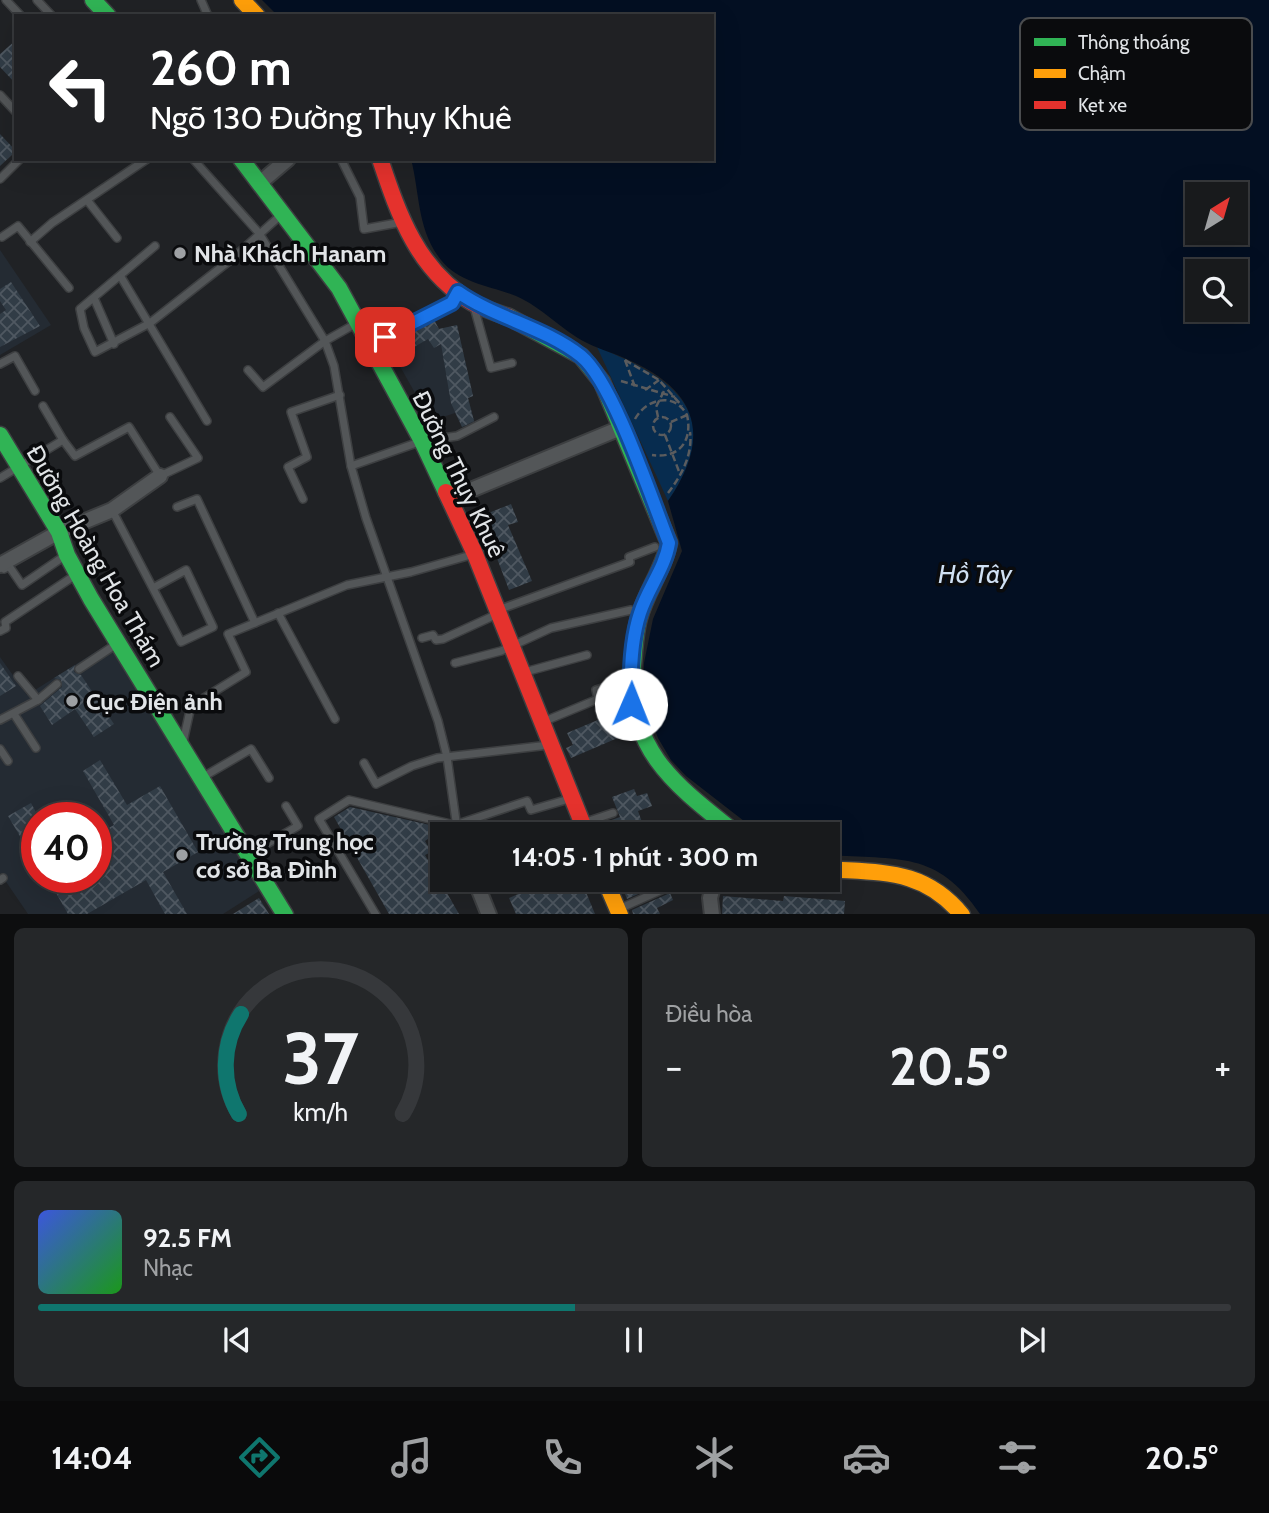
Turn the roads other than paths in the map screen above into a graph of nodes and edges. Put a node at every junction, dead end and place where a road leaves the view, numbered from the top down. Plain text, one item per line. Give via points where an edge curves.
1 (6, 0) edge
2 (37, 0) edge
3 (93, 0) edge
4 (242, 0) edge
5 (19, 14) edge
6 (50, 14) edge
7 (106, 14) edge
8 (255, 14) edge
9 (0, 95) edge
10 (14, 110) edge
11 (18, 161) edge
12 (144, 161) edge
13 (196, 161) edge
14 (243, 161) edge
15 (286, 161) edge
16 (342, 161) edge
17 (381, 161) edge
18 (0, 179) edge
19 (261, 182) junction
20 (87, 200) junction
21 (284, 212) junction
22 (401, 222) junction
23 (259, 233) junction
24 (2, 237) dead end
25 (117, 238) dead end
26 (30, 242) junction
27 (155, 246) dead end
28 (121, 277) junction
29 (69, 288) dead end
30 (458, 292) junction
31 (94, 298) junction
32 (473, 303) junction
33 (150, 323) junction
34 (358, 323) junction
35 (366, 338) junction
36 (325, 341) junction
37 (114, 344) junction
38 (512, 363) dead end
39 (0, 364) edge
40 (248, 370) dead end
41 (36, 391) dead end
42 (340, 395) junction
43 (43, 406) dead end
44 (170, 417) dead end
45 (494, 417) dead end
46 (207, 421) dead end
47 (626, 428) junction
48 (0, 435) edge
49 (63, 440) junction
50 (422, 441) junction
51 (18, 466) junction
52 (351, 466) junction
53 (160, 476) junction
54 (0, 478) edge
55 (303, 499) dead end
56 (449, 499) junction
57 (177, 508) dead end
58 (112, 510) junction
59 (59, 532) junction
60 (655, 547) dead end
61 (475, 554) junction
62 (67, 555) junction
63 (0, 565) edge
64 (0, 572) edge
65 (77, 574) junction
66 (387, 577) junction
67 (153, 588) junction
68 (498, 610) junction
69 (631, 610) dead end
70 (278, 613) junction
71 (256, 623) junction
72 (0, 631) edge
73 (422, 638) dead end
74 (118, 643) junction
75 (513, 645) junction
76 (587, 655) dead end
77 (455, 663) dead end
78 (79, 669) dead end
79 (524, 673) junction
80 (18, 676) dead end
81 (618, 683) dead end
82 (57, 684) dead end
83 (38, 700) junction
84 (14, 714) junction
85 (335, 719) dead end
86 (0, 720) edge
87 (544, 721) junction
88 (553, 744) junction
89 (182, 746) junction
90 (36, 748) dead end
91 (0, 749) edge
92 (447, 757) junction
93 (8, 761) dead end
94 (363, 763) dead end
95 (202, 777) junction
96 (269, 778) dead end
97 (573, 798) junction
98 (286, 806) dead end
99 (612, 813) dead end
100 (442, 822) edge
101 (455, 822) edge
102 (464, 822) edge
103 (585, 822) edge
104 (598, 822) edge
105 (723, 822) edge
106 (248, 854) junction
107 (840, 870) edge
108 (480, 892) edge
109 (610, 892) edge
110 (658, 892) edge
111 (713, 892) edge
112 (619, 912) edge
113 (284, 914) edge
114 (375, 914) edge
115 (489, 914) edge
116 (712, 914) edge
117 (961, 914) edge

1 - 5 lane
2 - 6 lane
3 - 7 main road
4 - 8 main road
9 - 10 lane
11 - 18 lane
12 - 20 lane
13 - 23 lane
14 - 19 main road, Đường Thụy Khuê
15 - 19 street
16 - 22 lane via 360,197 364,229
17 - 22 main road
19 - 21 main road, Đường Thụy Khuê
20 - 25 lane
20 - 26 lane
21 - 23 lane
21 - 34 main road, Đường Thụy Khuê via 340,288
22 - 30 main road via 433,270
23 - 33 lane
23 - 36 lane
24 - 26 lane via 18,226
26 - 29 lane
27 - 28 lane
28 - 31 lane
28 - 33 lane
30 - 32 main road
30 - 35 lane via 452,303 399,332
31 - 37 lane
31 - 37 lane via 80,310 84,328 95,352
32 - 38 lane via 491,368
32 - 47 main road via 523,323 582,356 602,382
33 - 37 lane
33 - 46 lane
34 - 35 main road, Đường Thụy Khuê
34 - 36 lane
35 - 50 main road, Đường Thụy Khuê
36 - 40 lane via 263,387
36 - 42 lane
39 - 41 lane via 15,356
42 - 52 lane
42 - 55 lane via 291,412 307,457 288,467
43 - 49 lane
44 - 53 lane via 198,458
45 - 50 lane via 457,436
47 - 56 street
47 - 105 main road via 669,543 640,614 631,704 662,771
48 - 51 main road, Đường Hoàng Hoa Thám
49 - 51 lane
49 - 53 lane via 75,456 129,427
50 - 52 lane
50 - 56 main road, Đường Thụy Khuê
51 - 54 lane
51 - 59 main road, Đường Hoàng Hoa Thám
52 - 66 lane
53 - 58 street
56 - 61 main road, Đường Thụy Khuê
57 - 71 lane via 197,499
58 - 59 street
58 - 67 lane
59 - 62 main road, Đường Hoàng Hoa Thám
59 - 63 street
60 - 68 lane via 629,557 630,562
61 - 66 lane
61 - 68 main road, Đường Thụy Khuê
62 - 64 lane via 22,585 9,566
62 - 65 main road, Đường Hoàng Hoa Thám
65 - 72 lane via 5,622 6,628
65 - 74 main road, Đường Hoàng Hoa Thám
66 - 70 lane via 325,592
66 - 92 lane via 425,679
67 - 67 lane via 181,642 213,626 186,570
68 - 73 lane via 443,639 436,640 433,635
68 - 75 main road, Đường Thụy Khuê
69 - 75 lane via 551,628
70 - 71 lane
70 - 85 lane
71 - 89 lane via 228,634 247,672 191,706
74 - 78 lane
74 - 89 main road, Đường Hoàng Hoa Thám
75 - 77 lane
75 - 79 main road, Đường Thụy Khuê
76 - 79 lane
79 - 87 main road, Đường Thụy Khuê
80 - 83 lane
81 - 87 lane via 596,690 598,699
82 - 83 lane
83 - 84 lane
84 - 86 lane
84 - 90 lane
87 - 88 main road, Đường Thụy Khuê
88 - 92 lane
88 - 97 main road, Đường Thụy Khuê
89 - 95 main road, Đường Hoàng Hoa Thám
91 - 93 lane
92 - 94 lane via 412,766 376,784
92 - 101 lane
95 - 96 lane via 251,749
95 - 106 main road, Đường Hoàng Hoa Thám
97 - 102 lane via 531,810 527,801
97 - 103 main road, Đường Thụy Khuê
98 - 106 lane via 298,826
99 - 104 lane
100 - 114 lane via 349,800 319,819
106 - 113 main road, Đường Hoàng Hoa Thám
107 - 117 main road via 912,877 935,885
108 - 115 street
109 - 112 main road
110 - 112 lane
111 - 116 street

